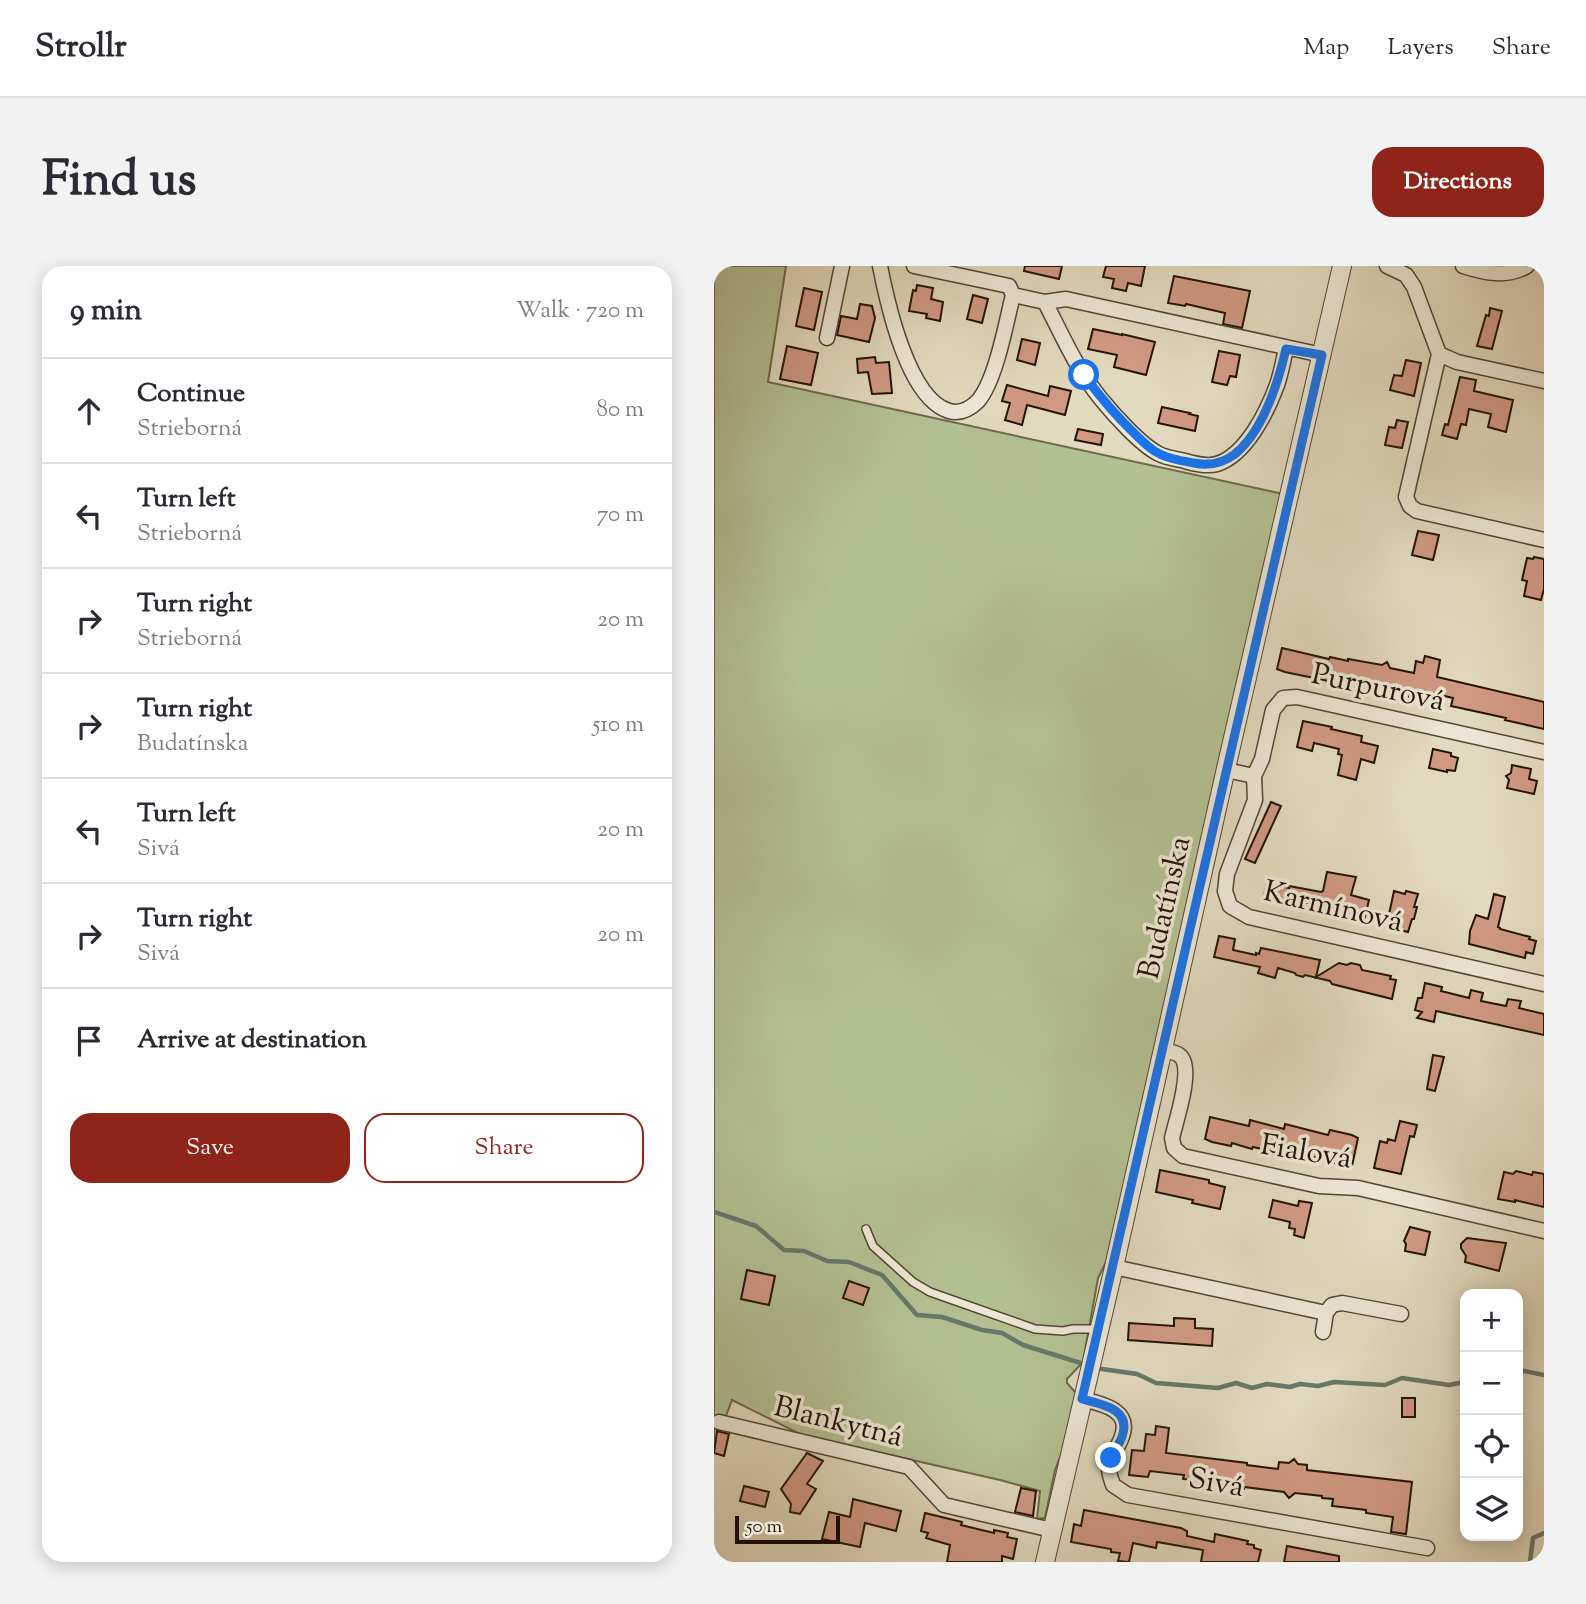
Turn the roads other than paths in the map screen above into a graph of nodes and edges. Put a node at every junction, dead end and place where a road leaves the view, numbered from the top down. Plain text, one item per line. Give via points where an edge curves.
1 (842, 266) edge
2 (880, 266) edge
3 (914, 266) edge
4 (1342, 266) edge
5 (1387, 266) edge
6 (1463, 266) edge
7 (1527, 266) edge
8 (1013, 295) junction
9 (1045, 302) junction
10 (827, 338) dead end
11 (1286, 349) junction
12 (1439, 354) junction
13 (1322, 355) junction
14 (1544, 381) edge
15 (1544, 540) edge
16 (1544, 752) edge
17 (1226, 771) junction
18 (1254, 776) junction
19 (1544, 984) edge
20 (1162, 1050) junction
21 (866, 1229) dead end
22 (1544, 1231) edge
23 (1114, 1267) junction
24 (1326, 1313) junction
25 (1401, 1314) dead end
26 (1098, 1329) junction
27 (1323, 1332) dead end
28 (1082, 1399) junction
29 (719, 1422) dead end
30 (1052, 1530) junction
31 (1427, 1548) dead end
32 (1045, 1562) edge

1 - 10 street
2 - 8 street via 904,355 927,395 946,410 968,409 978,400 993,371
3 - 8 street via 1009,286
4 - 13 street, Budatínska
5 - 12 street via 1406,275 1414,287
6 - 7 street via 1509,274
8 - 9 street
9 - 11 street via 1066,299
9 - 11 street via 1084,375 1123,423 1157,453 1207,466 1235,454 1251,436 1278,383
11 - 13 street
12 - 14 street
12 - 15 street via 1406,497 1410,506
13 - 17 street, Budatínska
16 - 18 street, Purpurová via 1297,696 1283,698 1273,710
17 - 18 street
17 - 20 street, Budatínska
18 - 19 street, Karmínová via 1255,800 1227,874 1225,891 1230,906 1249,917
20 - 22 street, Fialová via 1185,1061 1187,1073 1171,1138 1183,1156 1319,1186 1358,1188
20 - 23 street, Budatínska
21 - 26 lane via 873,1246 930,1292 1035,1329
23 - 24 street
23 - 26 street, Budatínska
24 - 25 street via 1342,1303
24 - 27 street
26 - 28 street, Budatínska
28 - 30 street, Budatínska
28 - 31 street, Sivá via 1107,1405 1122,1419 1122,1436 1109,1471 1113,1485 1128,1495
29 - 30 street, Blankytná via 909,1467 944,1505
30 - 32 street, Budatínska

